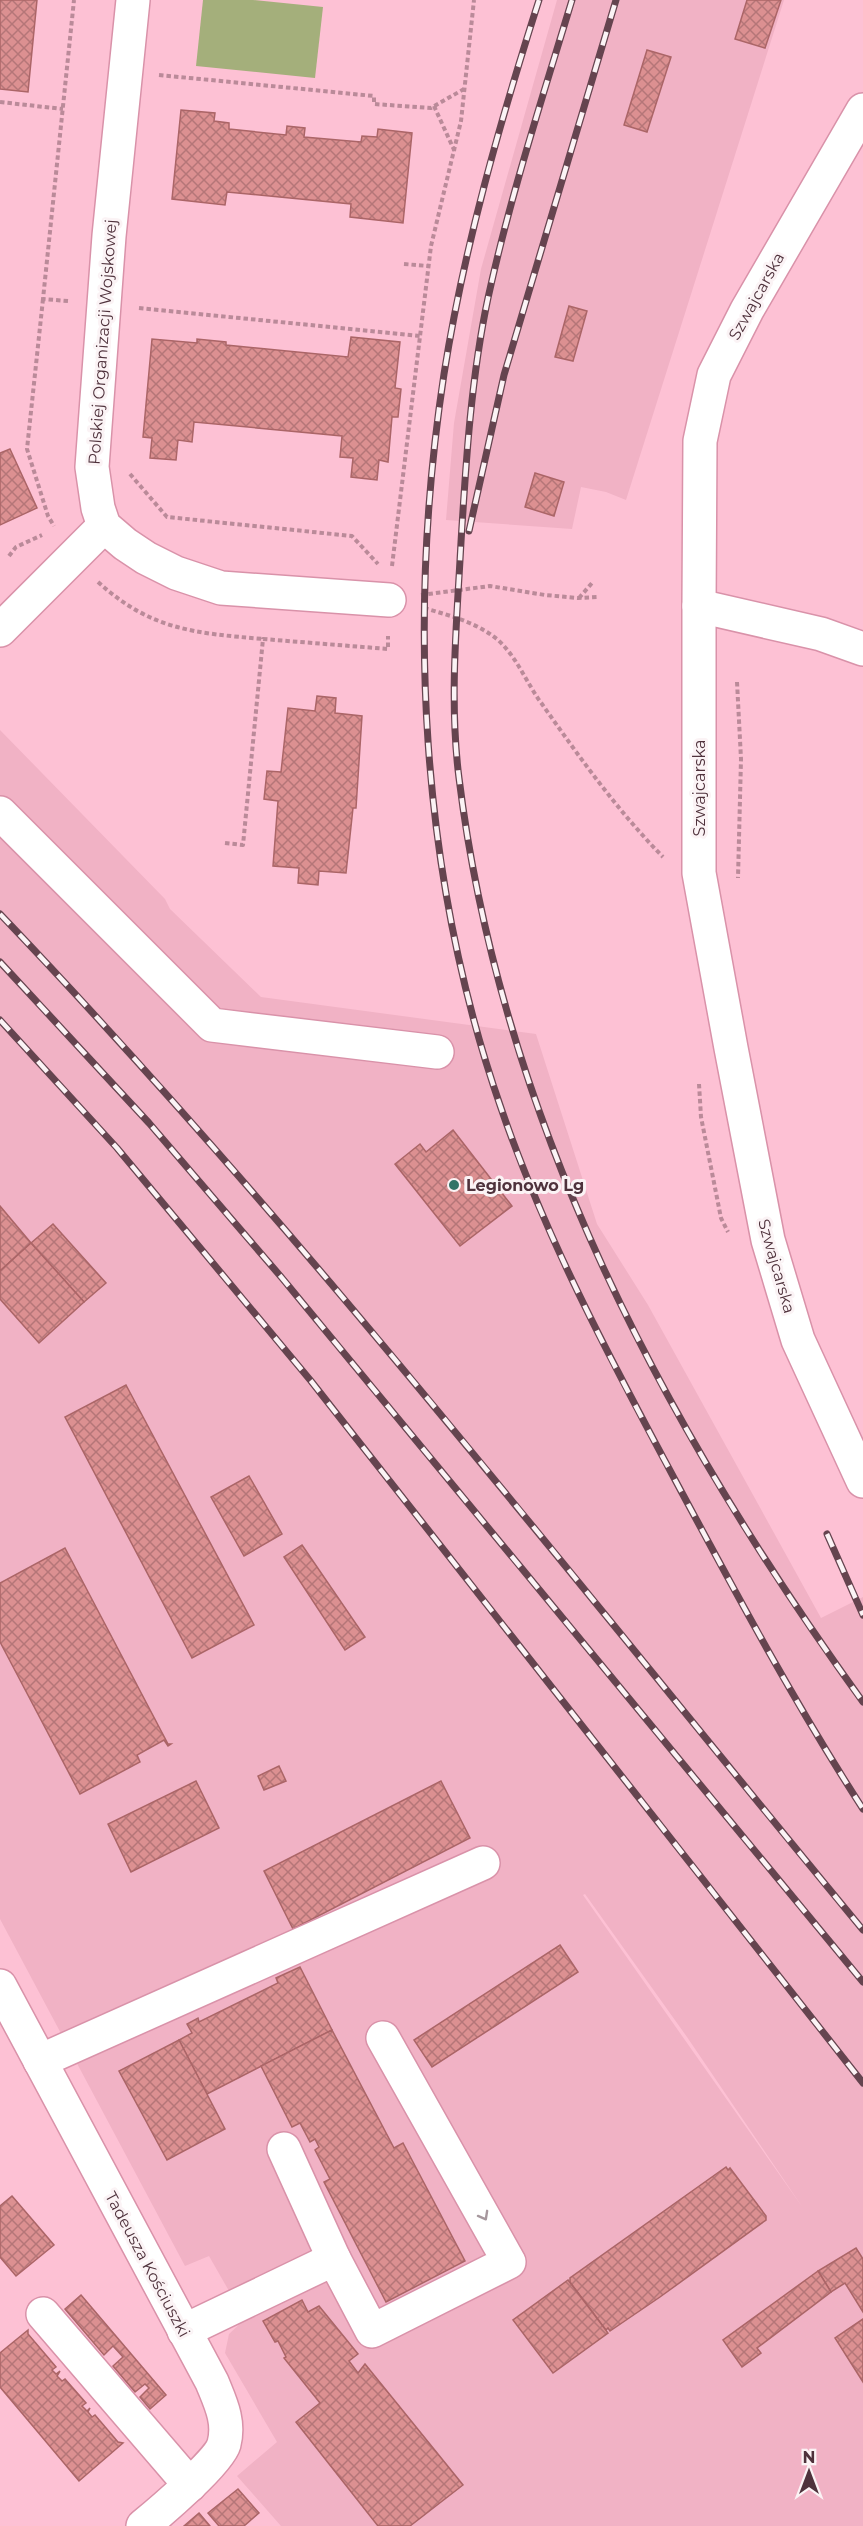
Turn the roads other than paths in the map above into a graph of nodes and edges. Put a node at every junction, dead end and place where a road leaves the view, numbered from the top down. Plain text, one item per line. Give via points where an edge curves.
1 (133, 0) edge
2 (863, 110) edge
3 (104, 526) junction
4 (394, 593) road end
5 (699, 606) junction
6 (0, 630) edge
7 (863, 649) edge
8 (0, 813) edge
9 (437, 1052) dead end
10 (863, 1481) edge
11 (483, 1863) dead end
12 (0, 1986) edge
13 (383, 2038) dead end
14 (40, 2061) junction
15 (284, 2149) dead end
16 (334, 2259) junction
17 (43, 2314) dead end
18 (184, 2331) junction
19 (190, 2486) junction
20 (143, 2526) edge

1 - 3 street, Polskiej Organizacji Wojskowej via 108,236 92,467
2 - 5 street, Szwajcarska via 747,310 714,375 700,441
3 - 4 street via 146,558 221,588
3 - 6 street
5 - 7 street via 821,634
5 - 10 street, Szwajcarska via 699,873 768,1240 798,1340
8 - 9 street via 212,1025
11 - 14 street
12 - 14 street, Tadeusza Kościuszki
13 -> 16 street via 509,2262 372,2331
14 - 18 street, Tadeusza Kościuszki
15 - 16 street
16 - 18 street
17 - 19 street
18 - 19 street, Tadeusza Kościuszki via 225,2412 224,2446
19 - 20 street, Tadeusza Kościuszki

